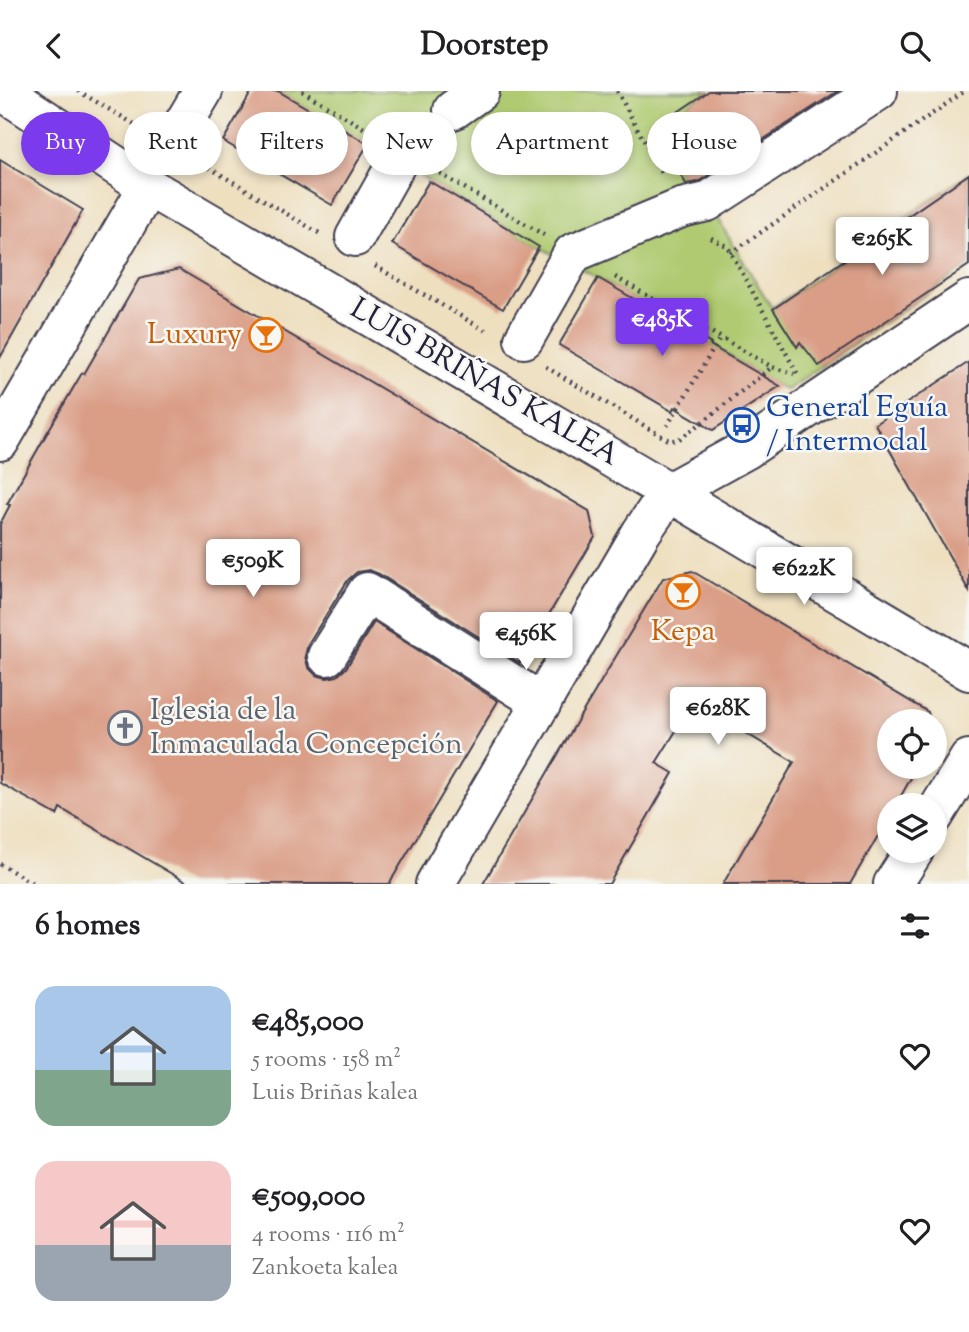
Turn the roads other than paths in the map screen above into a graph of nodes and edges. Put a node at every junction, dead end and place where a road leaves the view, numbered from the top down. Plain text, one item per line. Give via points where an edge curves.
1 (2, 91) edge
2 (203, 91) edge
3 (878, 91) edge
4 (191, 112) edge
5 (390, 175) edge
6 (139, 202) dead end
7 (349, 245) road end
8 (969, 300) edge
9 (518, 346) road end
10 (0, 441) edge
11 (669, 492) junction
12 (327, 656) dead end
13 (969, 671) edge
14 (542, 703) junction
15 (969, 759) edge
16 (947, 795) edge
17 (906, 863) edge
18 (435, 884) edge
19 (893, 884) edge

1 - 11 street, LUIS BRIÑAS KALEA via 147,186
2 - 4 street
3 - 9 street via 707,202 573,253
5 - 7 street
6 - 10 street
8 - 11 street via 747,449
11 - 13 street, LUIS BRIÑAS KALEA
11 - 14 street
12 - 14 street via 368,592
14 - 18 street
15 - 16 street
17 - 19 street

